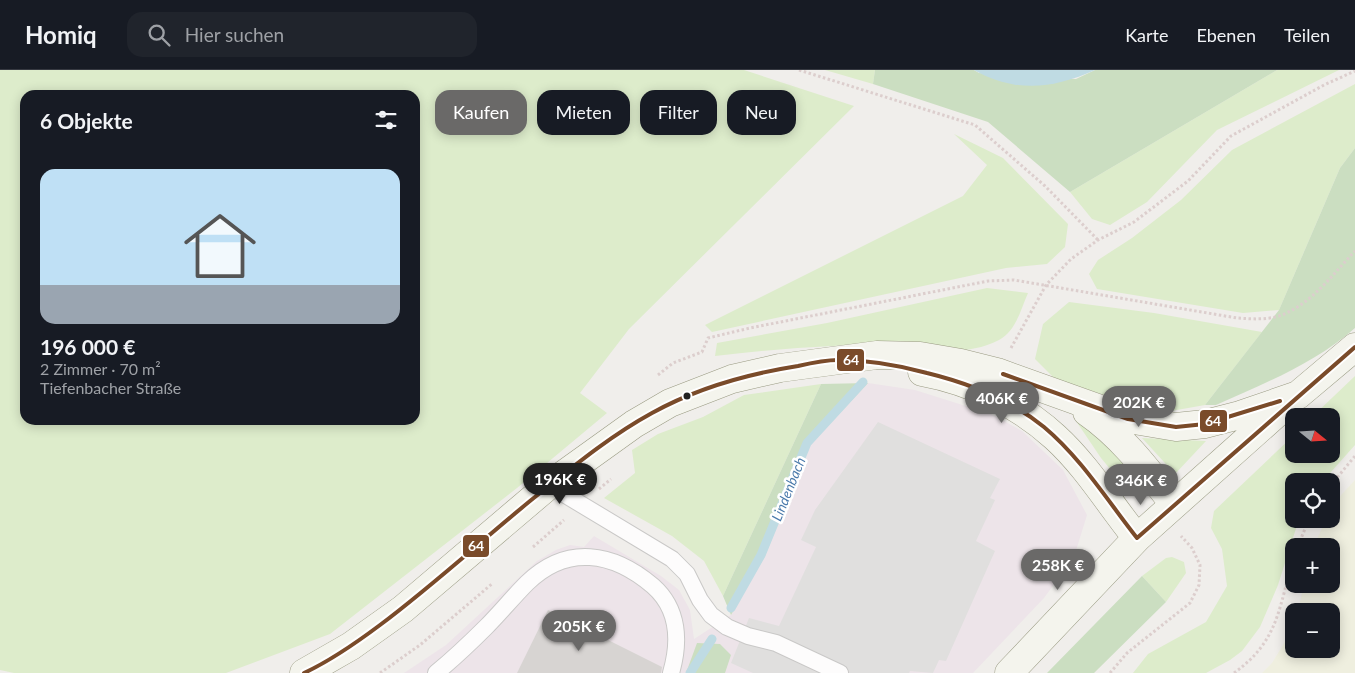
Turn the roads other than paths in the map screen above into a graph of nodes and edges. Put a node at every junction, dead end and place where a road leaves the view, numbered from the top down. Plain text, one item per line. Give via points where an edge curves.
1 (1355, 347) edge
2 (837, 360) junction
3 (1298, 394) junction
4 (1062, 397) junction
5 (549, 486) junction
6 (1168, 510) junction
7 (1137, 538) junction
8 (304, 673) edge
9 (436, 673) edge
10 (671, 673) edge
11 (840, 673) edge
12 (1010, 673) edge

1 - 3 main road
2 - 4 main road via 877,355 920,356 997,372
2 - 5 main road via 732,379 670,403 634,424
2 - 7 main road via 876,363 927,373 972,386 1010,404 1055,437 1078,461
3 - 4 main road via 1222,420 1176,427 1128,420
3 - 6 main road
4 - 6 main road via 1098,420 1127,446
5 - 8 main road via 403,609 351,646
5 - 11 lane via 672,560 687,574 711,615 727,627 776,642
6 - 7 main road
7 - 12 main road
9 - 10 lane via 486,628 540,572 565,559 592,556 617,563 636,574 653,586 669,606 676,632

